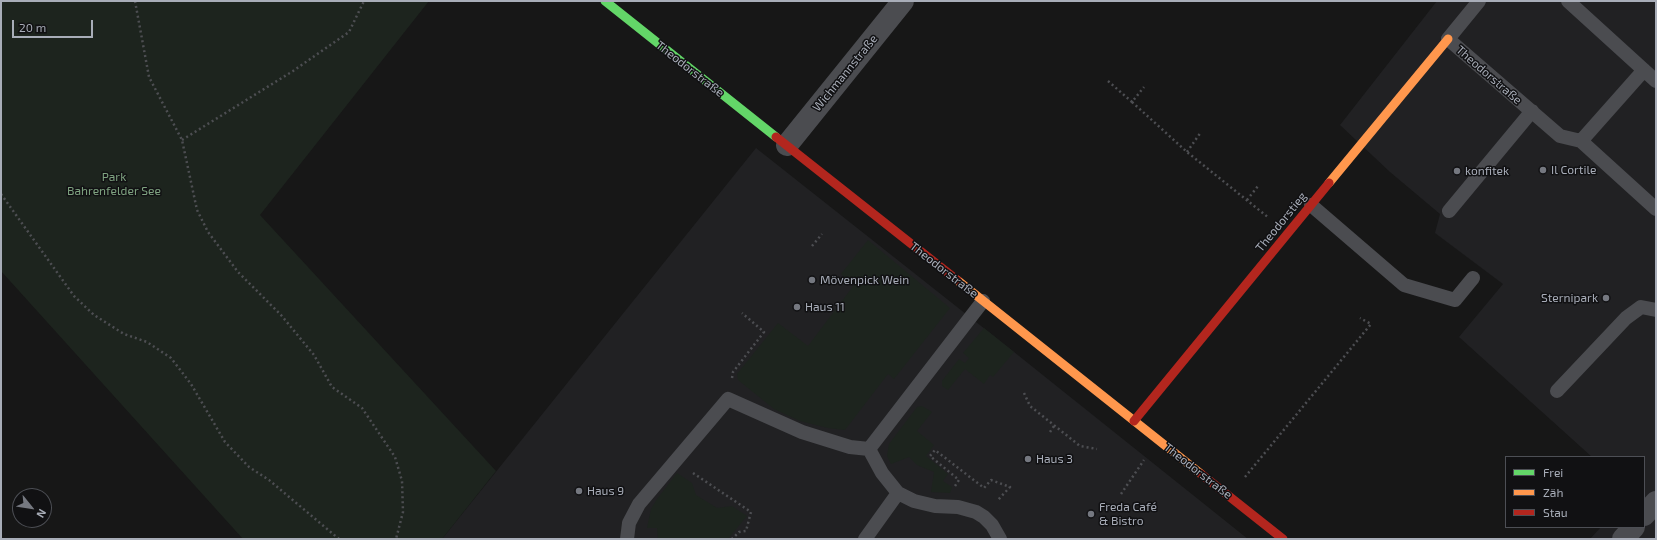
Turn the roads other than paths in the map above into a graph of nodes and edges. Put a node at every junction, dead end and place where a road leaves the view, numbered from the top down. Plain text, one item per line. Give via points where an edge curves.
1 (605, 1) edge
2 (903, 1) edge
3 (1479, 1) edge
4 (1568, 1) edge
5 (1448, 39) junction
6 (1644, 70) junction
7 (1656, 81) edge
8 (1532, 112) junction
9 (1581, 141) junction
10 (787, 146) junction
11 (1311, 205) junction
12 (1656, 209) edge
13 (1449, 211) dead end
14 (1473, 278) dead end
15 (983, 301) junction
16 (1656, 310) edge
17 (1557, 391) dead end
18 (1134, 421) junction
19 (869, 449) junction
20 (898, 493) junction
21 (1656, 502) edge
22 (1645, 514) edge
23 (1633, 528) edge
24 (627, 539) edge
25 (865, 539) edge
26 (1000, 539) edge
27 (1283, 539) edge
28 (1623, 539) edge

1 - 10 street, Theodorstraße
2 - 10 street, Wichmannstraße
3 - 5 lane, Theodorstraße
4 - 6 lane
5 - 8 lane, Theodorstraße
5 - 11 street, Theodorstieg
6 - 7 lane
6 - 9 lane
8 - 9 lane, Theodorstraße via 1560,136
8 - 13 lane, Theodorstraße
9 - 12 lane, Theodorstraße
10 - 15 street, Theodorstraße
11 - 14 lane via 1404,285 1455,300
11 - 18 street, Theodorstieg
15 - 18 street, Theodorstraße
15 - 19 lane
16 - 17 lane via 1641,307 1626,318
18 - 27 street, Theodorstraße
19 - 20 lane via 882,473
19 - 24 lane via 850,447 802,432 728,399 639,504 629,523
20 - 25 lane
20 - 26 lane via 914,501 958,507 984,517
21 - 22 street
23 - 28 street

